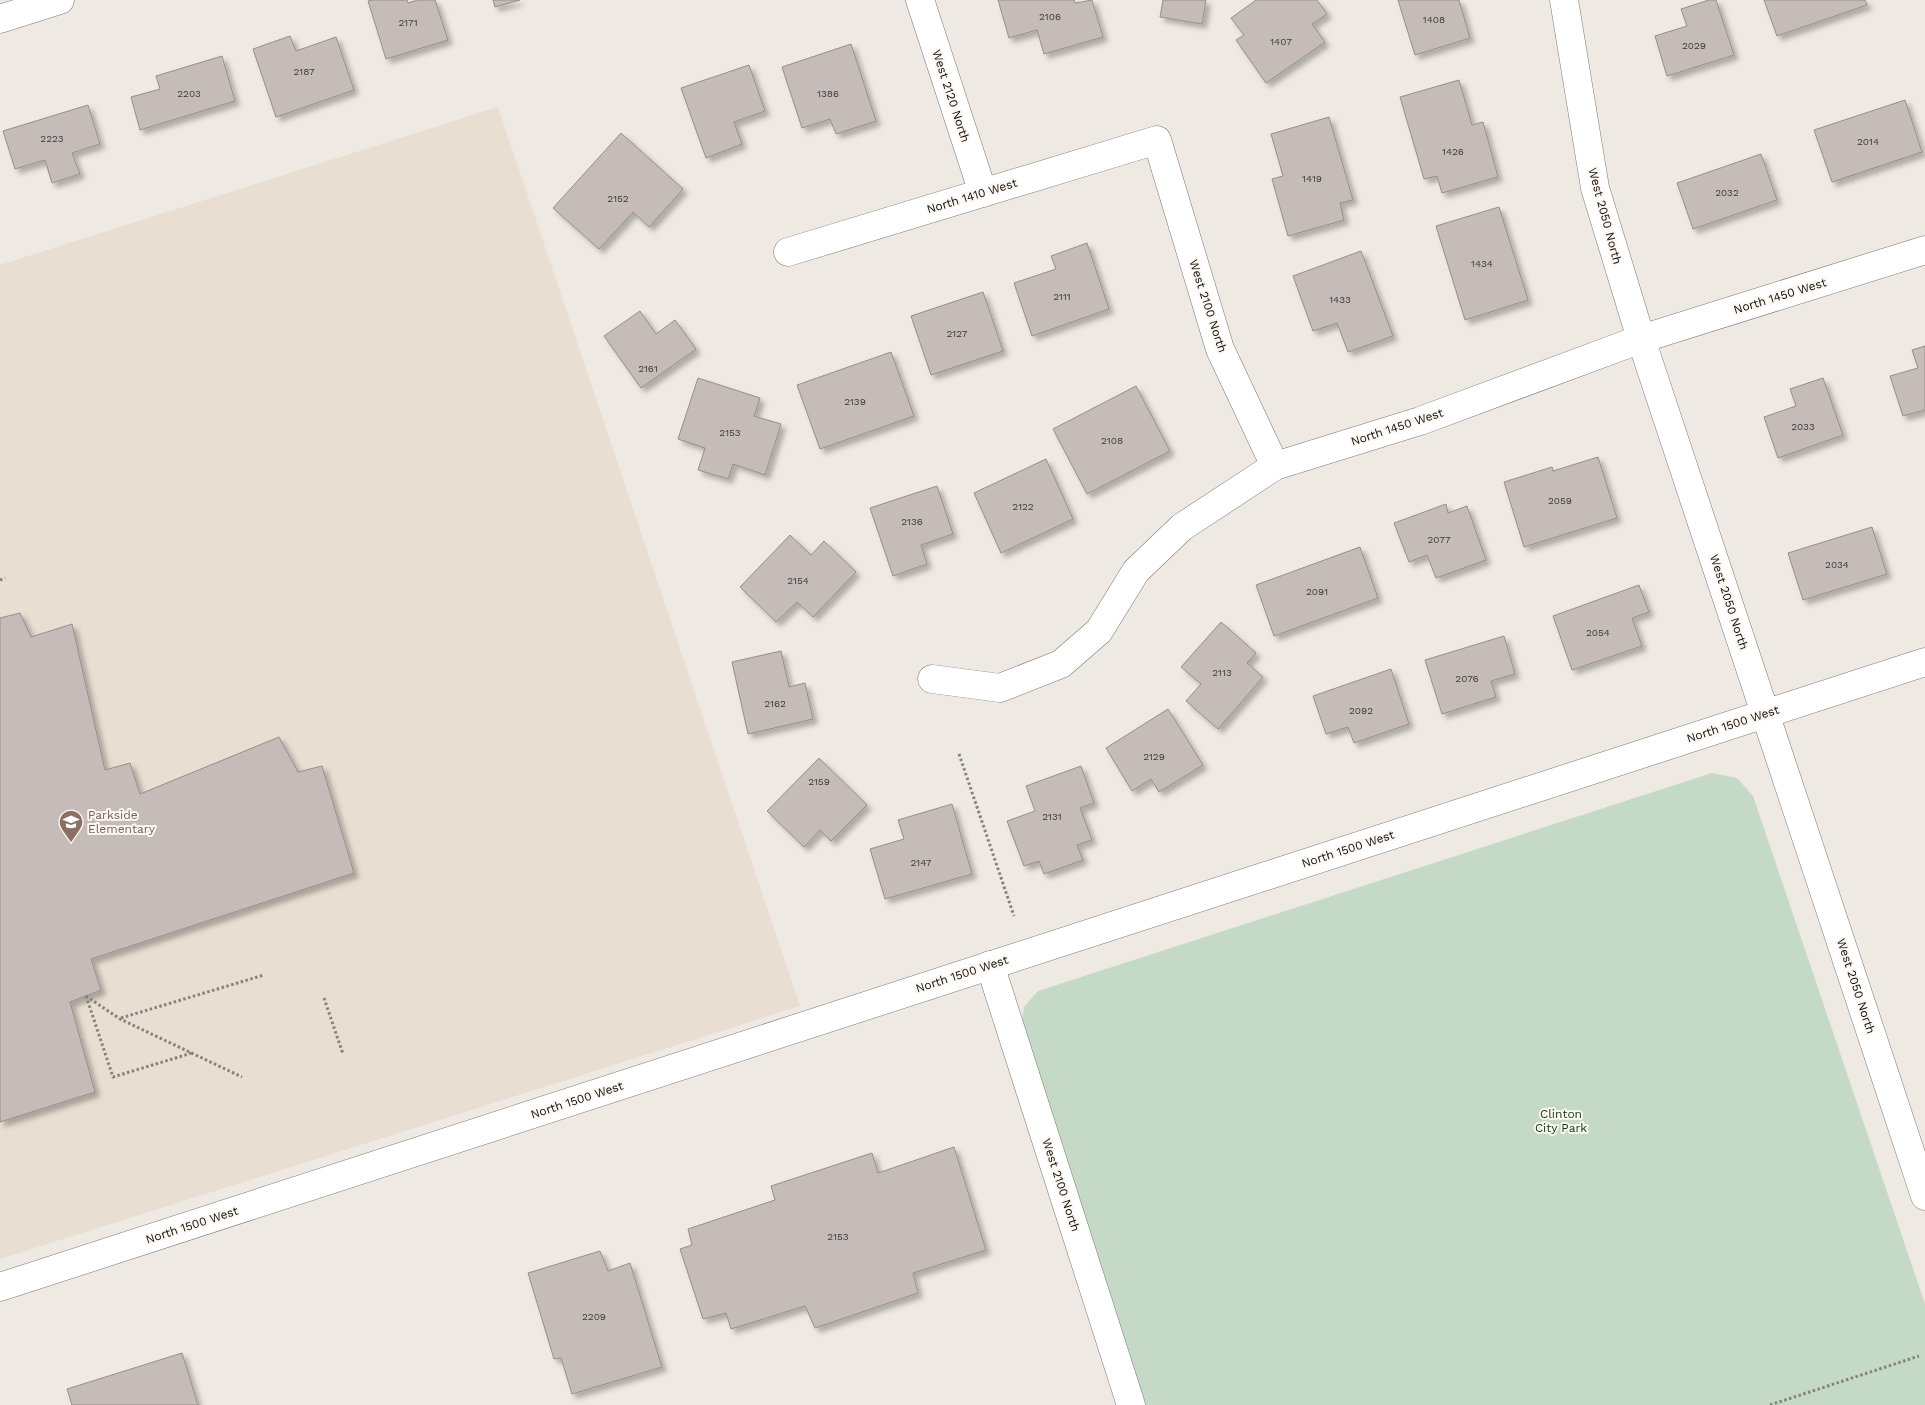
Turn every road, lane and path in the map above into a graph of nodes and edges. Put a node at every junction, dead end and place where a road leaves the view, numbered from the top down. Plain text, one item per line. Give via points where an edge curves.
1 (60, 0) edge
2 (920, 0) edge
3 (1564, 0) edge
4 (0, 19) edge
5 (1156, 140) joint
6 (982, 193) junction
7 (1925, 250) edge
8 (788, 252) dead end
9 (1641, 339) junction
10 (1275, 466) junction
11 (6, 578) dead end
12 (0, 580) edge
13 (1925, 662) edge
14 (932, 679) dead end
15 (1766, 714) junction
16 (959, 754) dead end
17 (1014, 916) dead end
18 (990, 965) junction
19 (264, 975) dead end
20 (324, 998) dead end
21 (120, 1019) junction
22 (192, 1054) junction
23 (343, 1054) dead end
24 (242, 1077) dead end
25 (1925, 1196) edge
26 (0, 1288) edge
27 (1919, 1356) dead end
28 (1131, 1405) edge
29 (1770, 1405) edge

1 - 4 street
2 - 6 street, West 2120 North
3 - 9 street, West 2050 North via 1595,188
5 - 6 street, North 1410 West
5 - 10 street, West 2100 North via 1220,349
6 - 8 street, North 1410 West
7 - 9 street, North 1450 West
9 - 10 street, North 1450 West via 1420,421
9 - 15 street, West 2050 North
10 - 14 street, North 1450 West via 1182,527 1136,571 1098,631 1061,664 1000,688
11 - 12 path
13 - 15 street, North 1500 West
15 - 18 street, North 1500 West
15 - 25 street, West 2050 North
16 - 17 path
18 - 26 street, North 1500 West
18 - 28 street, West 2100 North
19 - 21 path
20 - 23 path
21 - 22 path
21 - 22 path via 86,996 113,1077
22 - 24 path
27 - 29 path

